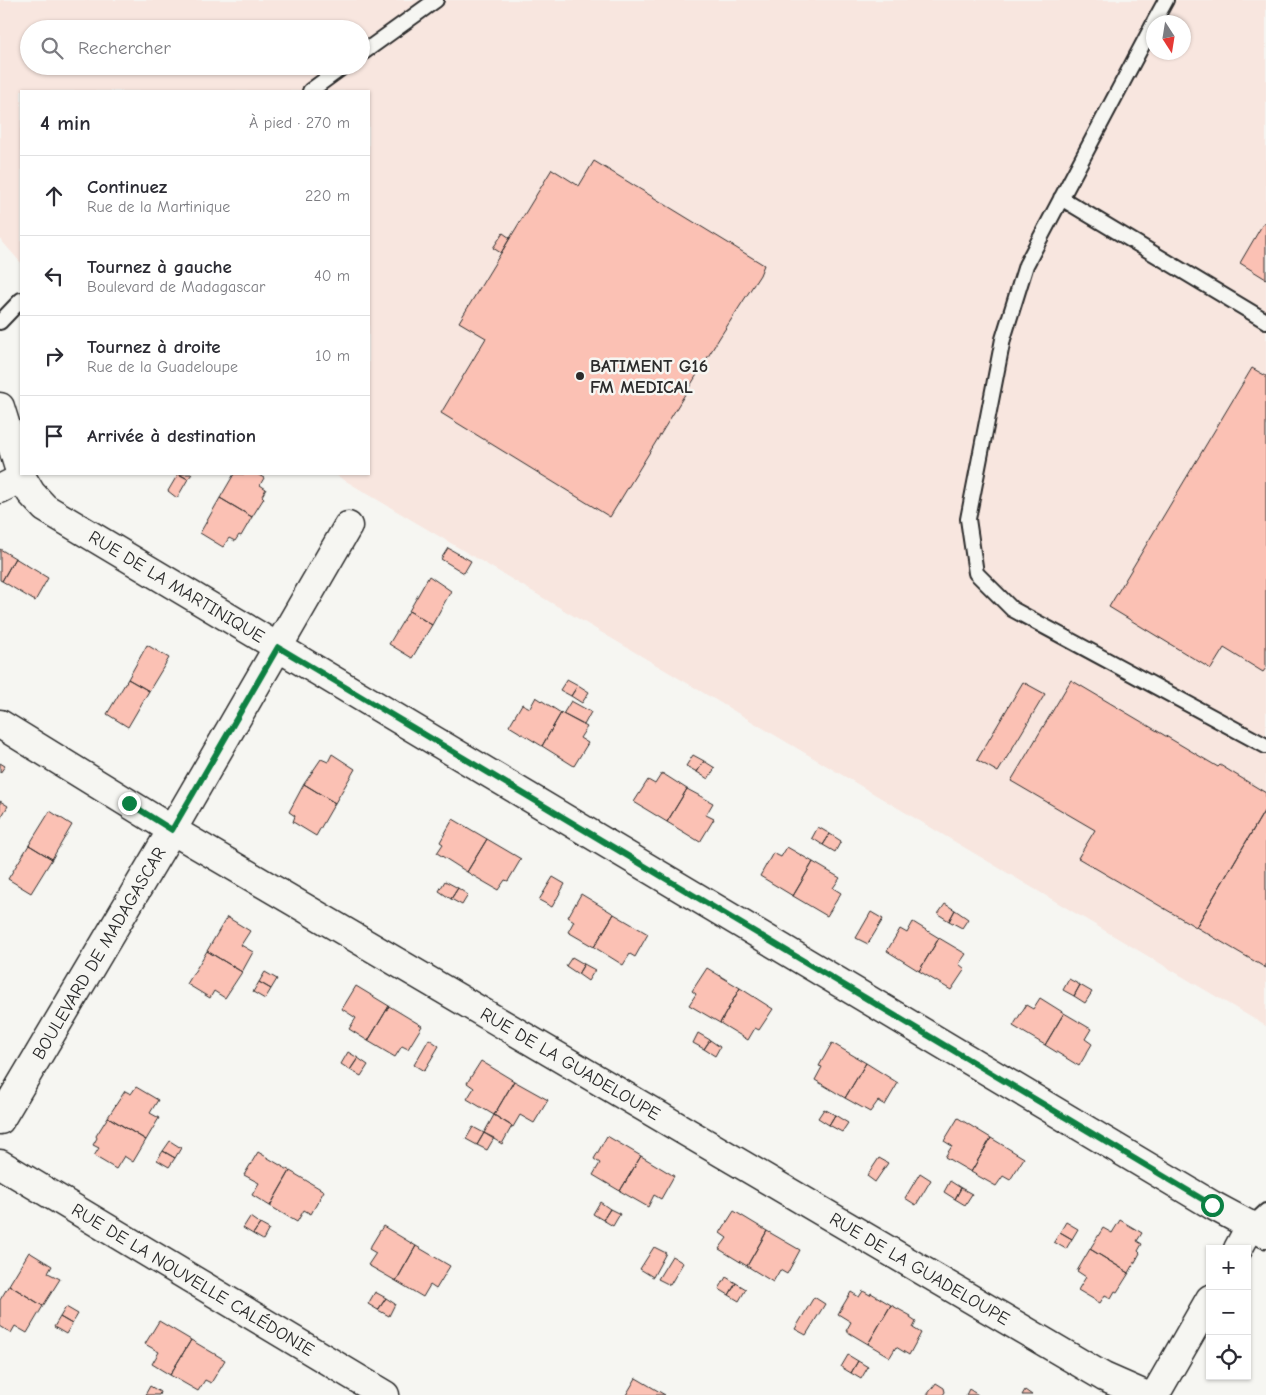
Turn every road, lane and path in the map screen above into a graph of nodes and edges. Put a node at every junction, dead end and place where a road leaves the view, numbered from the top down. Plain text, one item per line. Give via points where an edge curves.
1 (436, 0) edge
2 (1166, 0) edge
3 (1158, 15) edge
4 (1146, 38) edge
5 (370, 48) edge
6 (332, 75) edge
7 (311, 90) edge
8 (1060, 198) junction
9 (20, 301) edge
10 (1266, 321) edge
11 (0, 322) edge
12 (0, 407) edge
13 (11, 483) edge
14 (348, 526) dead end
15 (278, 647) junction
16 (0, 724) edge
17 (1266, 746) edge
18 (172, 830) junction
19 (0, 1120) edge
20 (0, 1164) edge
21 (1261, 1223) edge
22 (1242, 1245) edge
23 (1206, 1306) edge
24 (385, 1395) edge
25 (1145, 1395) edge
26 (1155, 1395) edge

1 - 5 lane
2 - 3 lane
4 - 8 lane
6 - 7 lane
8 - 10 lane
8 - 17 lane via 1026,265 1003,339 968,519 976,573 1012,609
9 - 11 lane
12 - 13 street, RUE DE LA MARTINIQUE
13 - 15 street, RUE DE LA MARTINIQUE via 31,493 45,508
14 - 15 street, BOULEVARD DE MADAGASCAR
15 - 18 street, BOULEVARD DE MADAGASCAR
15 - 21 street, RUE DE LA MARTINIQUE via 1212,1205
16 - 18 street, RUE DE LA GUADELOUPE
18 - 19 street, BOULEVARD DE MADAGASCAR
18 - 25 street, RUE DE LA GUADELOUPE via 1104,1377
20 - 24 street, RUE DE LA NOUVELLE CALÉDONIE
21 - 22 street
23 - 26 street

